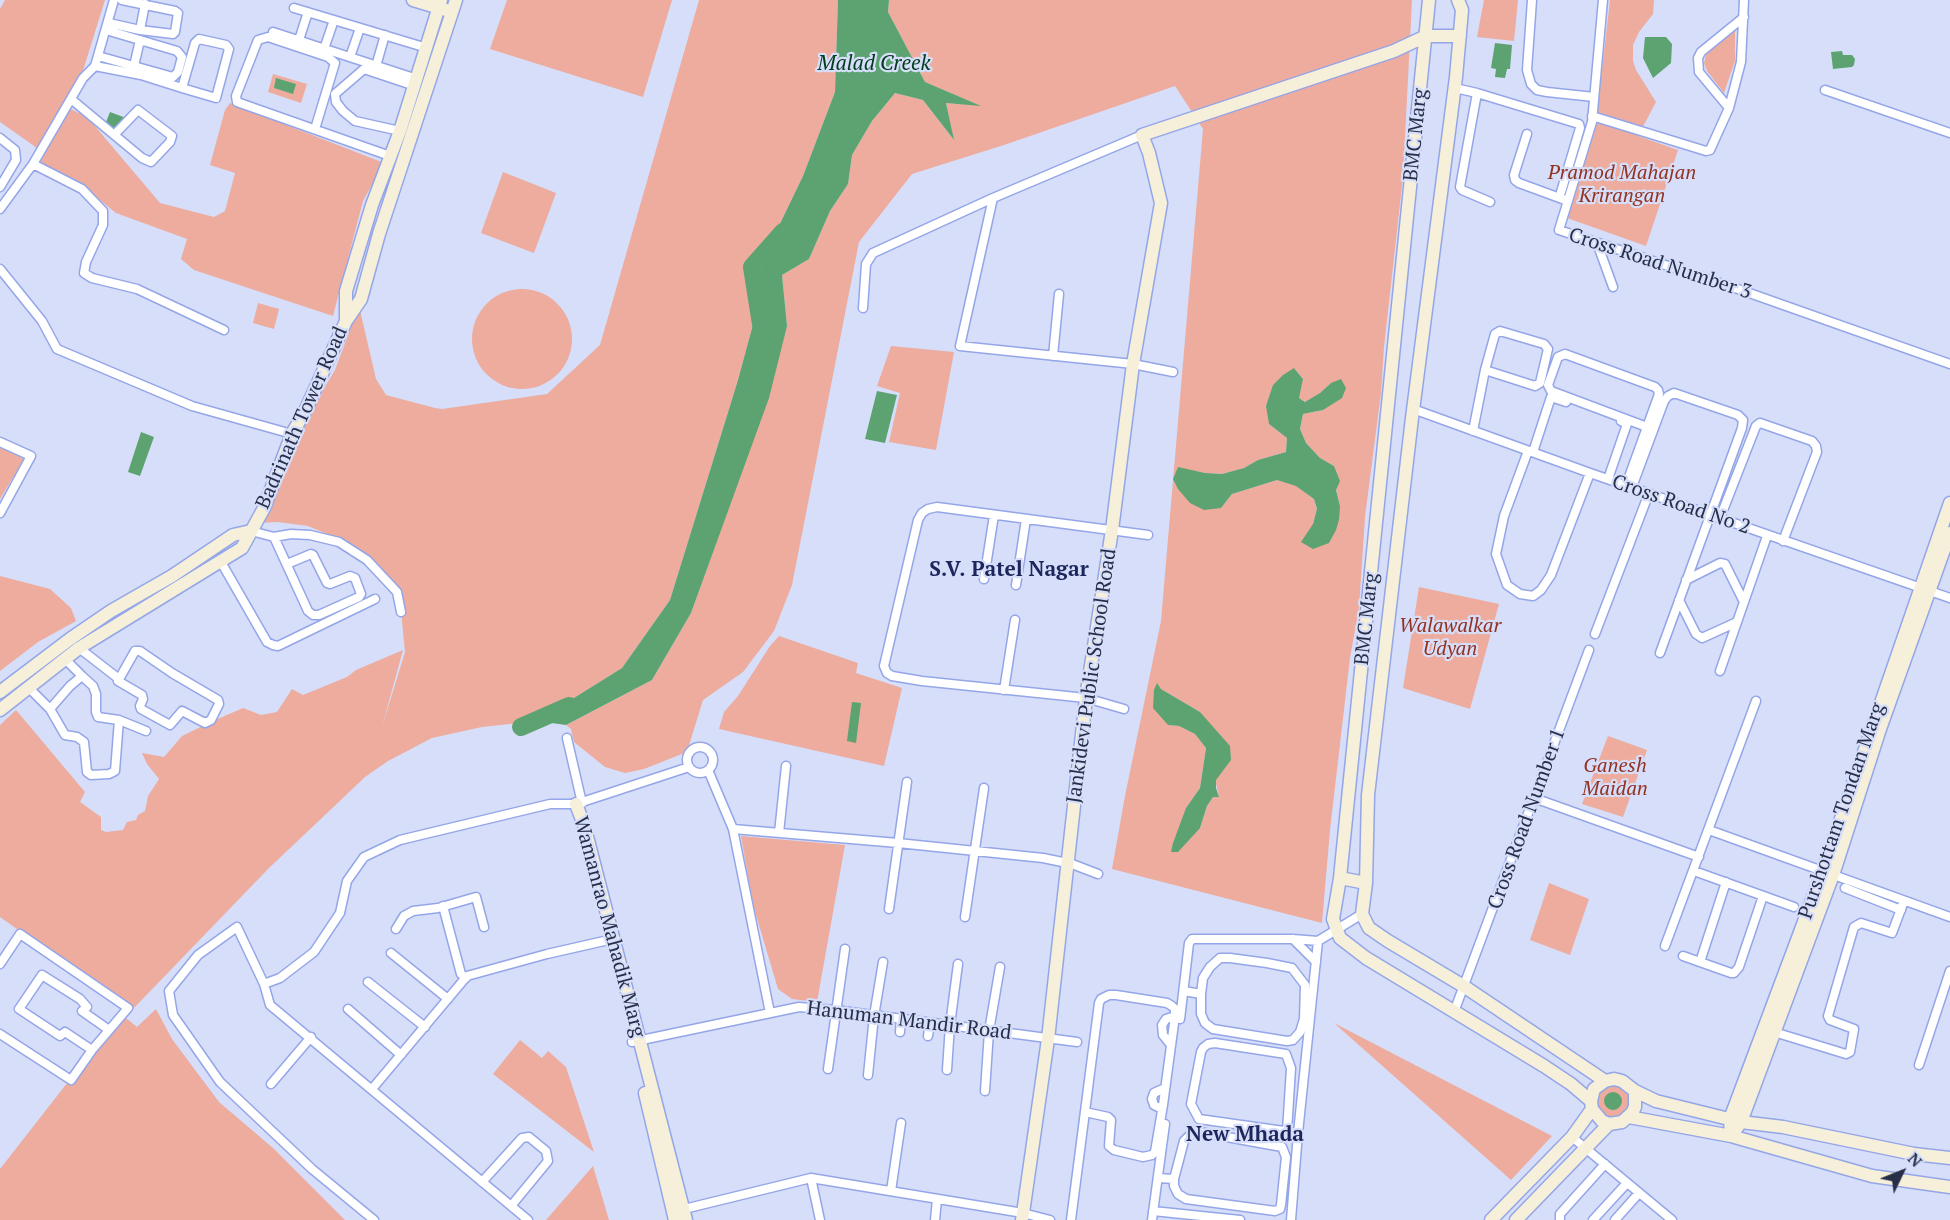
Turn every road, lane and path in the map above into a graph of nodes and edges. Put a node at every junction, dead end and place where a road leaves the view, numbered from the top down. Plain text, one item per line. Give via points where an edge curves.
1 (114, 0) edge
2 (122, 0) edge
3 (176, 0) edge
4 (413, 0) edge
5 (456, 0) edge
6 (1429, 0) edge
7 (1458, 0) edge
8 (1532, 0) edge
9 (1603, 0) edge
10 (1744, 0) edge
11 (146, 2) edge
12 (441, 4) edge
13 (294, 8) dead end
14 (308, 12) junction
15 (452, 13) junction
16 (1744, 17) junction
17 (334, 20) junction
18 (108, 26) junction
19 (360, 28) junction
20 (140, 30) junction
21 (273, 32) dead end
22 (385, 35) junction
23 (1426, 36) junction
24 (1460, 36) junction
25 (140, 40) junction
26 (299, 40) junction
27 (427, 48) junction
28 (324, 49) junction
29 (98, 56) junction
30 (350, 57) junction
31 (95, 66) junction
32 (134, 66) junction
33 (376, 66) junction
34 (412, 82) junction
35 (182, 88) junction
36 (1455, 88) junction
37 (1825, 90) dead end
38 (1477, 93) junction
39 (1594, 97) junction
40 (71, 99) junction
41 (1729, 108) junction
42 (1592, 116) junction
43 (315, 129) junction
44 (397, 130) junction
45 (1950, 133) edge
46 (1527, 134) dead end
47 (115, 135) junction
48 (1142, 135) junction
49 (0, 138) edge
50 (390, 156) junction
51 (33, 164) junction
52 (1573, 171) junction
53 (1569, 182) junction
54 (0, 187) edge
55 (1561, 192) dead end
56 (993, 198) junction
57 (1568, 201) junction
58 (1490, 202) dead end
59 (0, 209) edge
60 (1597, 243) junction
61 (0, 269) edge
62 (1613, 287) dead end
63 (1059, 294) dead end
64 (863, 308) dead end
65 (346, 321) junction
66 (224, 330) dead end
67 (1053, 356) junction
68 (1134, 364) junction
69 (1950, 364) edge
70 (1485, 370) junction
71 (1173, 372) dead end
72 (1413, 409) junction
73 (1630, 421) junction
74 (1647, 427) junction
75 (1473, 431) junction
76 (292, 434) junction
77 (0, 442) edge
78 (1530, 452) junction
79 (1590, 473) junction
80 (1609, 480) junction
81 (1629, 486) junction
82 (1648, 493) junction
83 (1950, 502) edge
84 (0, 513) edge
85 (994, 515) junction
86 (1710, 515) junction
87 (1026, 519) junction
88 (1720, 519) junction
89 (1112, 530) junction
90 (250, 531) junction
91 (1950, 534) edge
92 (1148, 535) dead end
93 (1767, 536) junction
94 (274, 537) junction
95 (1783, 541) junction
96 (221, 562) junction
97 (287, 564) junction
98 (984, 579) dead end
99 (1686, 580) junction
100 (1016, 585) dead end
101 (1924, 588) junction
102 (1950, 598) edge
103 (375, 599) dead end
104 (1679, 600) junction
105 (1744, 603) junction
106 (401, 612) dead end
107 (1015, 620) dead end
108 (1737, 622) junction
109 (1595, 634) dead end
110 (79, 648) junction
111 (1589, 650) dead end
112 (1660, 652) dead end
113 (64, 658) junction
114 (1720, 671) dead end
115 (82, 676) junction
116 (119, 679) junction
117 (28, 687) junction
118 (1004, 690) junction
119 (0, 692) edge
120 (1061, 696) junction
121 (1086, 698) junction
122 (1756, 701) dead end
123 (1060, 706) dead end
124 (51, 709) junction
125 (0, 710) edge
126 (1124, 710) dead end
127 (119, 720) junction
128 (146, 731) dead end
129 (567, 738) dead end
130 (786, 766) dead end
131 (689, 767) junction
132 (708, 770) junction
133 (908, 782) dead end
134 (984, 788) dead end
135 (1534, 798) junction
136 (579, 804) junction
137 (733, 829) junction
138 (1709, 831) junction
139 (779, 833) junction
140 (898, 843) junction
141 (974, 851) junction
142 (1700, 857) junction
143 (1068, 862) junction
144 (1694, 871) junction
145 (1828, 873) junction
146 (1098, 874) dead end
147 (1340, 878) junction
148 (1726, 882) junction
149 (1366, 883) junction
150 (1845, 888) dead end
151 (1763, 896) junction
152 (1903, 905) junction
153 (443, 906) junction
154 (1794, 907) dead end
155 (889, 909) dead end
156 (1362, 914) junction
157 (965, 917) dead end
158 (1950, 917) edge
159 (484, 927) dead end
160 (396, 929) dead end
161 (1336, 929) junction
162 (1293, 939) junction
163 (609, 940) junction
164 (1318, 941) junction
165 (1665, 946) dead end
166 (845, 949) dead end
167 (391, 953) dead end
168 (1683, 956) dead end
169 (883, 962) dead end
170 (1316, 962) junction
171 (1700, 962) junction
172 (0, 964) edge
173 (958, 964) dead end
174 (1000, 967) dead end
175 (1950, 971) edge
176 (466, 978) junction
177 (368, 982) dead end
178 (264, 984) junction
179 (1465, 987) junction
180 (1184, 991) junction
181 (1201, 994) junction
182 (448, 999) junction
183 (348, 1009) dead end
184 (835, 1010) junction
185 (1454, 1012) junction
186 (770, 1013) junction
187 (874, 1016) junction
188 (901, 1019) junction
189 (930, 1023) junction
190 (950, 1025) junction
191 (425, 1027) junction
192 (109, 1030) junction
193 (989, 1031) junction
194 (900, 1032) dead end
195 (1774, 1032) junction
196 (0, 1034) edge
197 (928, 1036) dead end
198 (310, 1037) junction
199 (1048, 1039) junction
200 (635, 1041) junction
201 (1077, 1042) dead end
202 (92, 1050) junction
203 (401, 1055) junction
204 (1918, 1065) dead end
205 (828, 1069) dead end
206 (947, 1070) dead end
207 (868, 1075) dead end
208 (1753, 1075) junction
209 (1605, 1081) junction
210 (271, 1084) dead end
211 (372, 1089) junction
212 (985, 1091) dead end
213 (1635, 1091) junction
214 (1591, 1105) junction
215 (1085, 1112) junction
216 (1629, 1117) junction
217 (1736, 1121) junction
218 (901, 1123) dead end
219 (1609, 1124) junction
220 (1287, 1131) junction
221 (1298, 1133) junction
222 (1731, 1136) junction
223 (1572, 1137) junction
224 (1587, 1148) junction
225 (1950, 1158) edge
226 (1605, 1164) junction
227 (811, 1178) junction
228 (1158, 1178) junction
229 (1174, 1179) junction
230 (482, 1182) junction
231 (1627, 1183) junction
232 (1950, 1187) edge
233 (891, 1191) junction
234 (1639, 1193) junction
235 (938, 1199) junction
236 (511, 1206) junction
237 (1662, 1212) junction
238 (679, 1215) edge
239 (1153, 1215) edge
240 (1023, 1216) edge
241 (374, 1220) edge
242 (528, 1220) edge
243 (820, 1220) edge
244 (935, 1220) edge
245 (1050, 1220) edge
246 (1071, 1220) edge
247 (1240, 1220) edge
248 (1291, 1220) edge
249 (1491, 1220) edge
250 (1516, 1220) edge
251 (1560, 1220) edge
252 (1593, 1220) edge
253 (1615, 1220) edge
254 (1654, 1220) edge
255 (1671, 1220) edge

1 - 18 street
2 - 11 street
3 - 11 street via 173,6
4 - 12 street
5 - 15 street
6 - 23 street, BMC Marg
7 - 24 street, BMC Marg via 1462,10
8 - 39 street via 1527,70 1531,84 1537,90
9 - 39 street
10 - 16 street
11 - 20 street
11 - 20 street via 178,13 175,32
12 - 15 street
12 - 27 street, Badrinath Tower Road
13 - 14 street
14 - 17 street
14 - 26 street
15 - 65 street via 361,298
16 - 41 street via 1741,62
16 - 41 street via 1698,58 1699,72
17 - 19 street
17 - 28 street
18 - 20 street
18 - 25 street
18 - 29 street
19 - 22 street
19 - 30 street
21 - 26 street
22 - 27 street
22 - 33 street
23 - 24 street
23 - 48 street via 1394,51
23 - 147 street, BMC Marg
24 - 36 street, BMC Marg
25 - 32 street
25 - 32 street via 177,51 182,57 173,77
26 - 28 street
27 - 34 street, Badrinath Tower Road
28 - 30 street
29 - 31 street
29 - 32 street
30 - 33 street
31 - 35 street
31 - 40 street
33 - 34 street
34 - 44 street, Badrinath Tower Road
34 - 44 street via 364,69 335,94 336,102 355,121
35 - 35 street via 199,39 226,45 229,49 216,98
36 - 38 street
36 - 72 street, BMC Marg
37 - 45 street
38 - 52 street via 1580,124
38 - 58 street via 1460,187
39 - 42 street
40 - 47 street
40 - 51 street
41 - 42 street via 1713,147 1706,151
42 - 52 street
43 - 43 street via 335,63 328,57 268,37 258,40 237,102
43 - 50 street
44 - 50 street, Badrinath Tower Road
46 - 57 street via 1515,180
47 - 47 street via 151,162 172,136 138,110
48 - 56 street
48 - 68 street, Jankidevi Public School Road via 1161,203
49 - 54 street via 15,150 16,160
50 - 65 street, Badrinath Tower Road via 346,291
51 - 59 street
51 - 66 street via 82,189 103,211 104,225 84,273 137,290
52 - 53 street
53 - 55 street
53 - 57 street, Cross Road Number 3
56 - 64 street via 873,253 866,264
56 - 67 street via 960,345
57 - 60 street, Cross Road Number 3 via 1559,230
60 - 62 street
60 - 69 street, Cross Road Number 3
61 - 76 street via 42,321 57,349 192,406
63 - 67 street
65 - 76 street, Badrinath Tower Road
67 - 68 street
68 - 71 street
68 - 89 street, Jankidevi Public School Road
70 - 70 street via 1535,386 1540,383 1548,349 1544,344 1500,331 1495,334
70 - 75 street
72 - 75 street, Cross Road No 2
72 - 149 street, BMC Marg via 1368,795
73 - 74 street
73 - 74 street via 1551,391 1548,385 1558,357 1566,354 1655,387 1659,394
73 - 80 street
74 - 81 street
75 - 78 street, Cross Road No 2
76 - 90 street, Badrinath Tower Road via 264,508
77 - 84 street via 31,456
78 - 79 street, Cross Road No 2
78 - 79 street via 1504,516 1496,554 1507,585 1520,594 1533,596 1551,575
78 - 80 street via 1551,397 1627,423
79 - 80 street, Cross Road No 2
80 - 81 street, Cross Road No 2
81 - 82 street, Cross Road No 2
81 - 86 street via 1668,396 1674,393 1738,415 1743,420 1742,428
82 - 86 street, Cross Road No 2
82 - 109 street
83 - 101 street, Purshottam Tondan Marg
85 - 87 street
85 - 98 street
85 - 118 street via 937,507 922,513 884,666 892,676
86 - 88 street, Cross Road No 2
86 - 99 street
87 - 89 street
87 - 100 street
88 - 93 street, Cross Road No 2
88 - 95 street via 1756,426 1760,423 1812,441 1817,452
89 - 92 street
89 - 121 street, Jankidevi Public School Road
90 - 94 street
90 - 96 street, Badrinath Tower Road via 242,548
90 - 119 street via 233,535 111,611
91 - 101 street, Purshottam Tondan Marg
93 - 95 street, Cross Road No 2
93 - 105 street
94 - 97 street
94 - 106 street via 310,535 351,548 398,592
95 - 101 street, Cross Road No 2
96 - 103 street via 267,642 273,645
96 - 110 street, Badrinath Tower Road
97 - 97 street via 313,615 361,594 355,578 350,576 327,584 311,554
99 - 104 street
99 - 105 street via 1725,564
101 - 102 street, Cross Road No 2
101 - 145 street, Purshottam Tondan Marg via 1880,729
104 - 108 street via 1696,634 1702,638
104 - 112 street
105 - 108 street
107 - 118 street
108 - 114 street
110 - 113 street, Badrinath Tower Road
110 - 116 street
111 - 135 street, Cross Road Number 1
113 - 115 street
113 - 117 street, Badrinath Tower Road
115 - 124 street
115 - 127 street via 93,686 98,717
116 - 116 street via 135,651 140,651 219,704 206,723 182,711 170,725 141,710 142,695
117 - 124 street
117 - 125 street, Badrinath Tower Road
118 - 120 street
120 - 121 street
120 - 123 street
121 - 126 street
121 - 143 street, Jankidevi Public School Road
122 - 138 street
124 - 127 street via 65,735 84,742 85,765 91,775 115,771
127 - 128 street
129 - 136 street
130 - 139 street
131 - 132 street via 696,772
131 - 132 street via 690,752 703,748 712,756
131 - 136 street
132 - 137 street
133 - 140 street
134 - 141 street
135 - 142 street
135 - 179 street, Cross Road Number 1
136 - 163 street, Wamanrao Mahadik Marg via 576,821
136 - 178 street via 550,804 400,840 364,857 347,881 340,913 314,952 280,978
137 - 139 street
137 - 186 street
138 - 142 street
138 - 145 street
139 - 140 street
140 - 141 street
140 - 155 street
141 - 143 street via 1004,849
141 - 157 street
142 - 144 street
143 - 146 street
143 - 199 street, Jankidevi Public School Road
144 - 148 street
144 - 165 street
145 - 152 street
145 - 195 street, Purshottam Tondan Marg
145 - 208 street, Purshottam Tondan Marg
147 - 149 street
147 - 161 street, BMC Marg via 1333,919
148 - 151 street
148 - 171 street
149 - 156 street, BMC Marg
150 - 152 street
151 - 154 street
151 - 171 street via 1737,970 1731,974
152 - 158 street
152 - 195 street via 1892,933 1861,923 1854,927 1828,1016 1854,1029 1850,1052
153 - 159 street via 476,897
153 - 160 street via 413,911 404,916
153 - 176 street via 461,974
156 - 161 street
156 - 179 street via 1369,928
161 - 164 street
161 - 185 street via 1340,938 1366,958
162 - 164 street
162 - 170 street
162 - 180 street via 1192,939
163 - 176 street
163 - 200 street, Wamanrao Mahadik Marg
164 - 170 street
166 - 184 street
167 - 182 street
168 - 171 street
169 - 187 street
170 - 221 street
172 - 192 street via 20,934 128,1008
173 - 190 street
174 - 193 street
175 - 204 street
176 - 182 street
177 - 191 street
178 - 198 street via 270,1005
178 - 241 street via 237,927 198,955 169,991 173,1015 220,1082 312,1169
179 - 185 street, Cross Road Number 1
179 - 209 street
180 - 181 street
180 - 228 street
181 - 181 street via 1203,978 1220,958 1292,968 1305,985 1300,1032 1287,1041 1213,1029 1201,1014
182 - 191 street
183 - 203 street
184 - 186 street, Hanuman Mandir Road via 799,1007
184 - 187 street, Hanuman Mandir Road
184 - 205 street
185 - 214 street via 1571,1084
186 - 200 street, Hanuman Mandir Road
187 - 188 street, Hanuman Mandir Road
187 - 207 street
188 - 189 street, Hanuman Mandir Road
188 - 194 street
189 - 190 street, Hanuman Mandir Road
189 - 197 street
190 - 193 street, Hanuman Mandir Road
190 - 206 street
191 - 203 street
192 - 202 street
192 - 202 street via 82,1011 87,1007 80,999 42,975 19,1009 60,1036 65,1032
193 - 199 street, Hanuman Mandir Road
193 - 212 street
195 - 208 street, Purshottam Tondan Marg
196 - 202 street via 71,1080
198 - 210 street
198 - 211 street
199 - 201 street, Hanuman Mandir Road
199 - 240 street, Jankidevi Public School Road
200 - 238 street, Wamanrao Mahadik Marg
203 - 211 street
208 - 217 street, Purshottam Tondan Marg
209 - 213 street via 1622,1081
209 - 214 street via 1594,1089
211 - 230 street
213 - 216 street via 1635,1107
213 - 217 street via 1656,1101
214 - 219 street via 1596,1116
214 - 223 street
215 - 215 street via 1101,999 1116,995 1167,1003 1175,1009 1155,1152 1143,1157 1111,1148 1111,1120
215 - 246 street
216 - 219 street
216 - 222 street
217 - 222 street
217 - 225 street
218 - 233 street
219 - 224 street
220 - 220 street via 1199,1119 1191,1104 1203,1048 1215,1043 1286,1054 1291,1068
220 - 221 street
221 - 248 street
222 - 232 street via 1872,1176
223 - 224 street
223 - 249 street
224 - 226 street
224 - 250 street
226 - 231 street
226 - 251 street via 1560,1214
227 - 233 street
227 - 238 street
227 - 243 street
228 - 229 street
228 - 239 street
229 - 229 street via 1184,1141 1194,1131 1282,1147 1286,1157 1281,1205 1275,1211 1186,1199 1178,1194
230 - 236 street
230 - 236 street via 522,1138 530,1137 546,1151 548,1161
231 - 234 street
231 - 252 street
233 - 235 street
234 - 237 street
234 - 253 street
235 - 240 street
235 - 244 street
236 - 242 street
237 - 254 street
237 - 255 street
239 - 247 street
240 - 245 street

